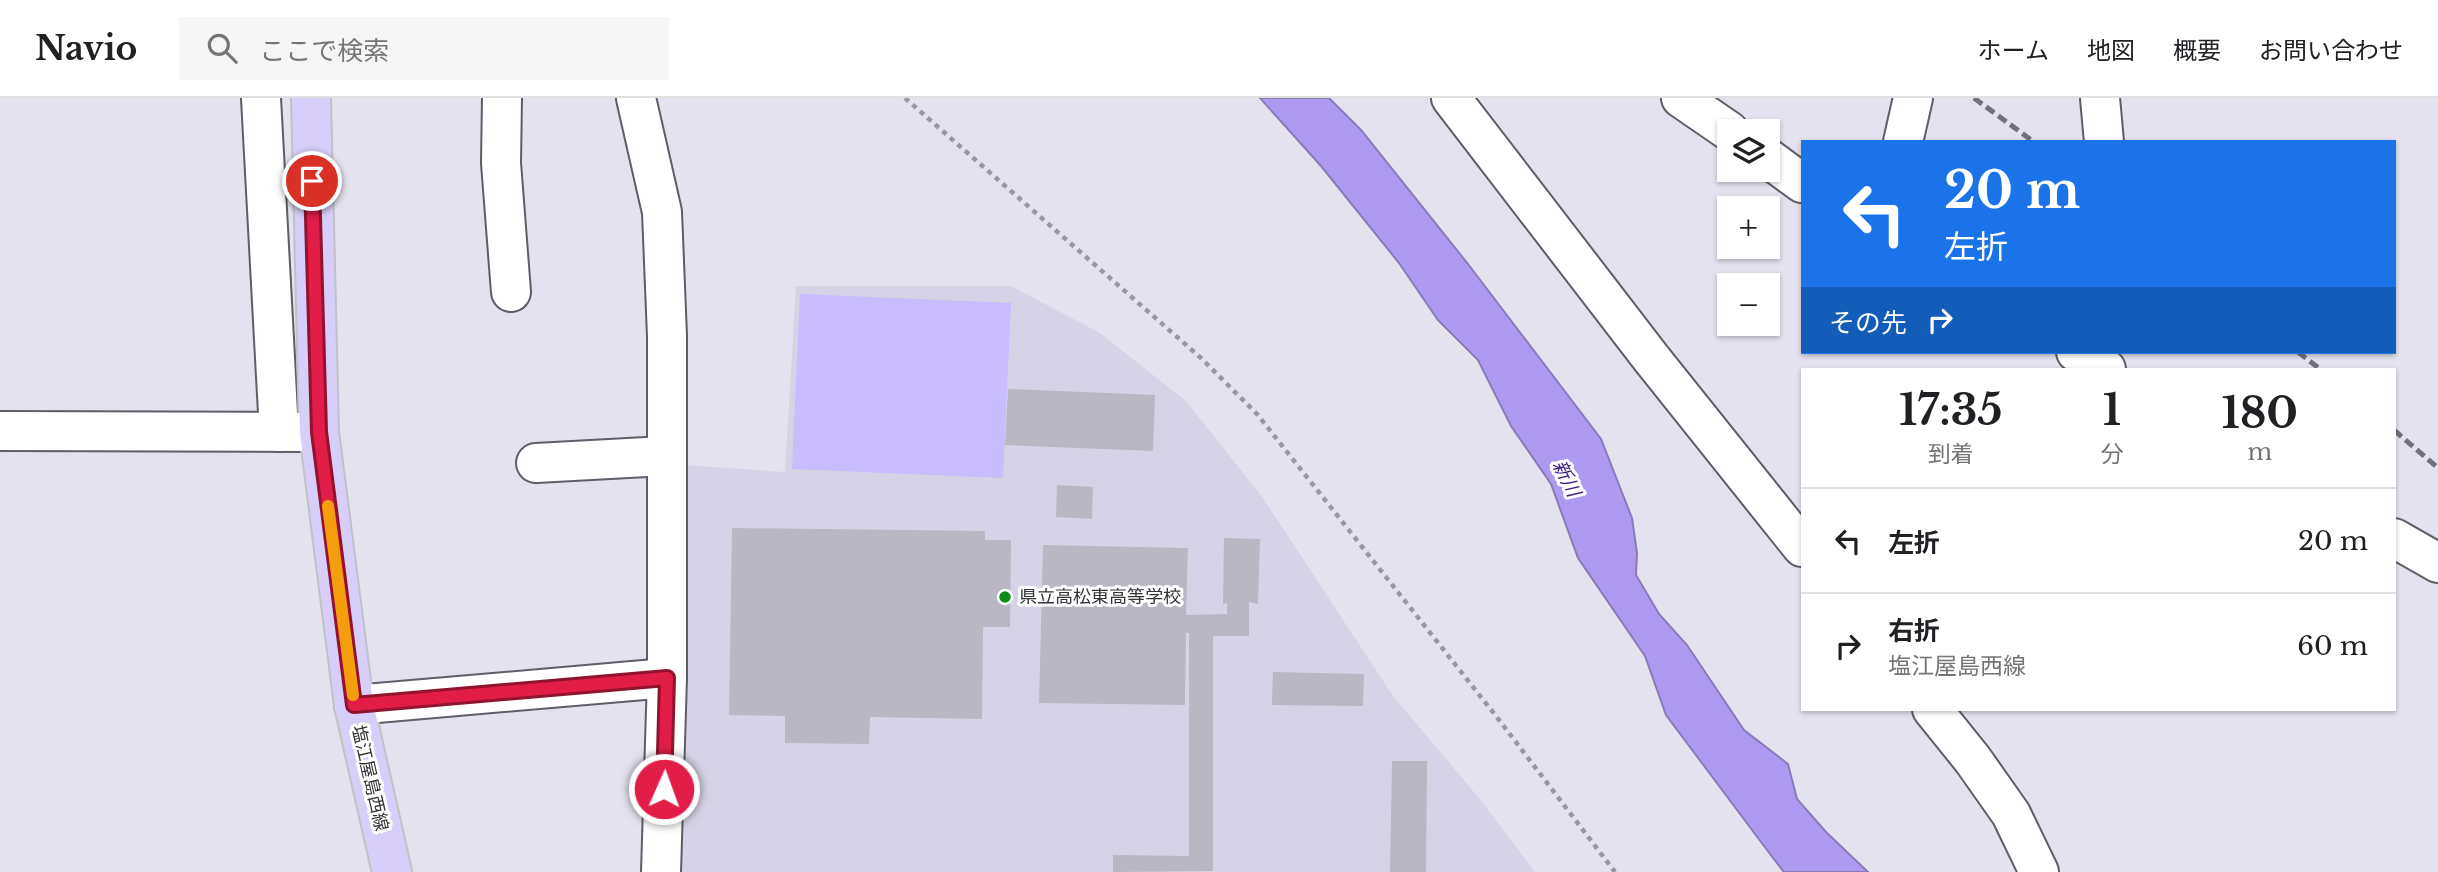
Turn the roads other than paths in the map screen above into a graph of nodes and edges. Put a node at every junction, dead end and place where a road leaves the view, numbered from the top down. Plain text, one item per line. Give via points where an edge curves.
1 (261, 98) edge
2 (311, 98) edge
3 (502, 98) edge
4 (636, 98) edge
5 (1452, 98) edge
6 (1681, 98) edge
7 (1913, 98) edge
8 (2100, 98) edge
9 (1717, 123) edge
10 (1903, 140) edge
11 (2104, 140) edge
12 (1780, 167) edge
13 (1801, 182) edge
14 (511, 292) dead end
15 (2080, 354) edge
16 (2104, 368) edge
17 (0, 431) edge
18 (279, 432) junction
19 (319, 432) junction
20 (665, 456) junction
21 (536, 463) dead end
22 (2396, 539) edge
23 (1801, 546) edge
24 (2438, 563) edge
25 (667, 678) junction
26 (354, 705) junction
27 (1934, 711) edge
28 (391, 872) edge
29 (661, 872) edge
30 (2039, 872) edge

1 - 18 street
2 - 19 main road, 塩江屋島西線
3 - 14 street via 501,163
4 - 20 street via 662,212
5 - 23 street
6 - 9 street
7 - 10 street
8 - 11 street
12 - 13 street
15 - 16 street
17 - 18 street
18 - 19 street
19 - 26 main road, 塩江屋島西線
20 - 21 street
20 - 25 street
22 - 24 street
25 - 26 street
25 - 29 street
26 - 28 main road, 塩江屋島西線
27 - 30 street via 2011,814

